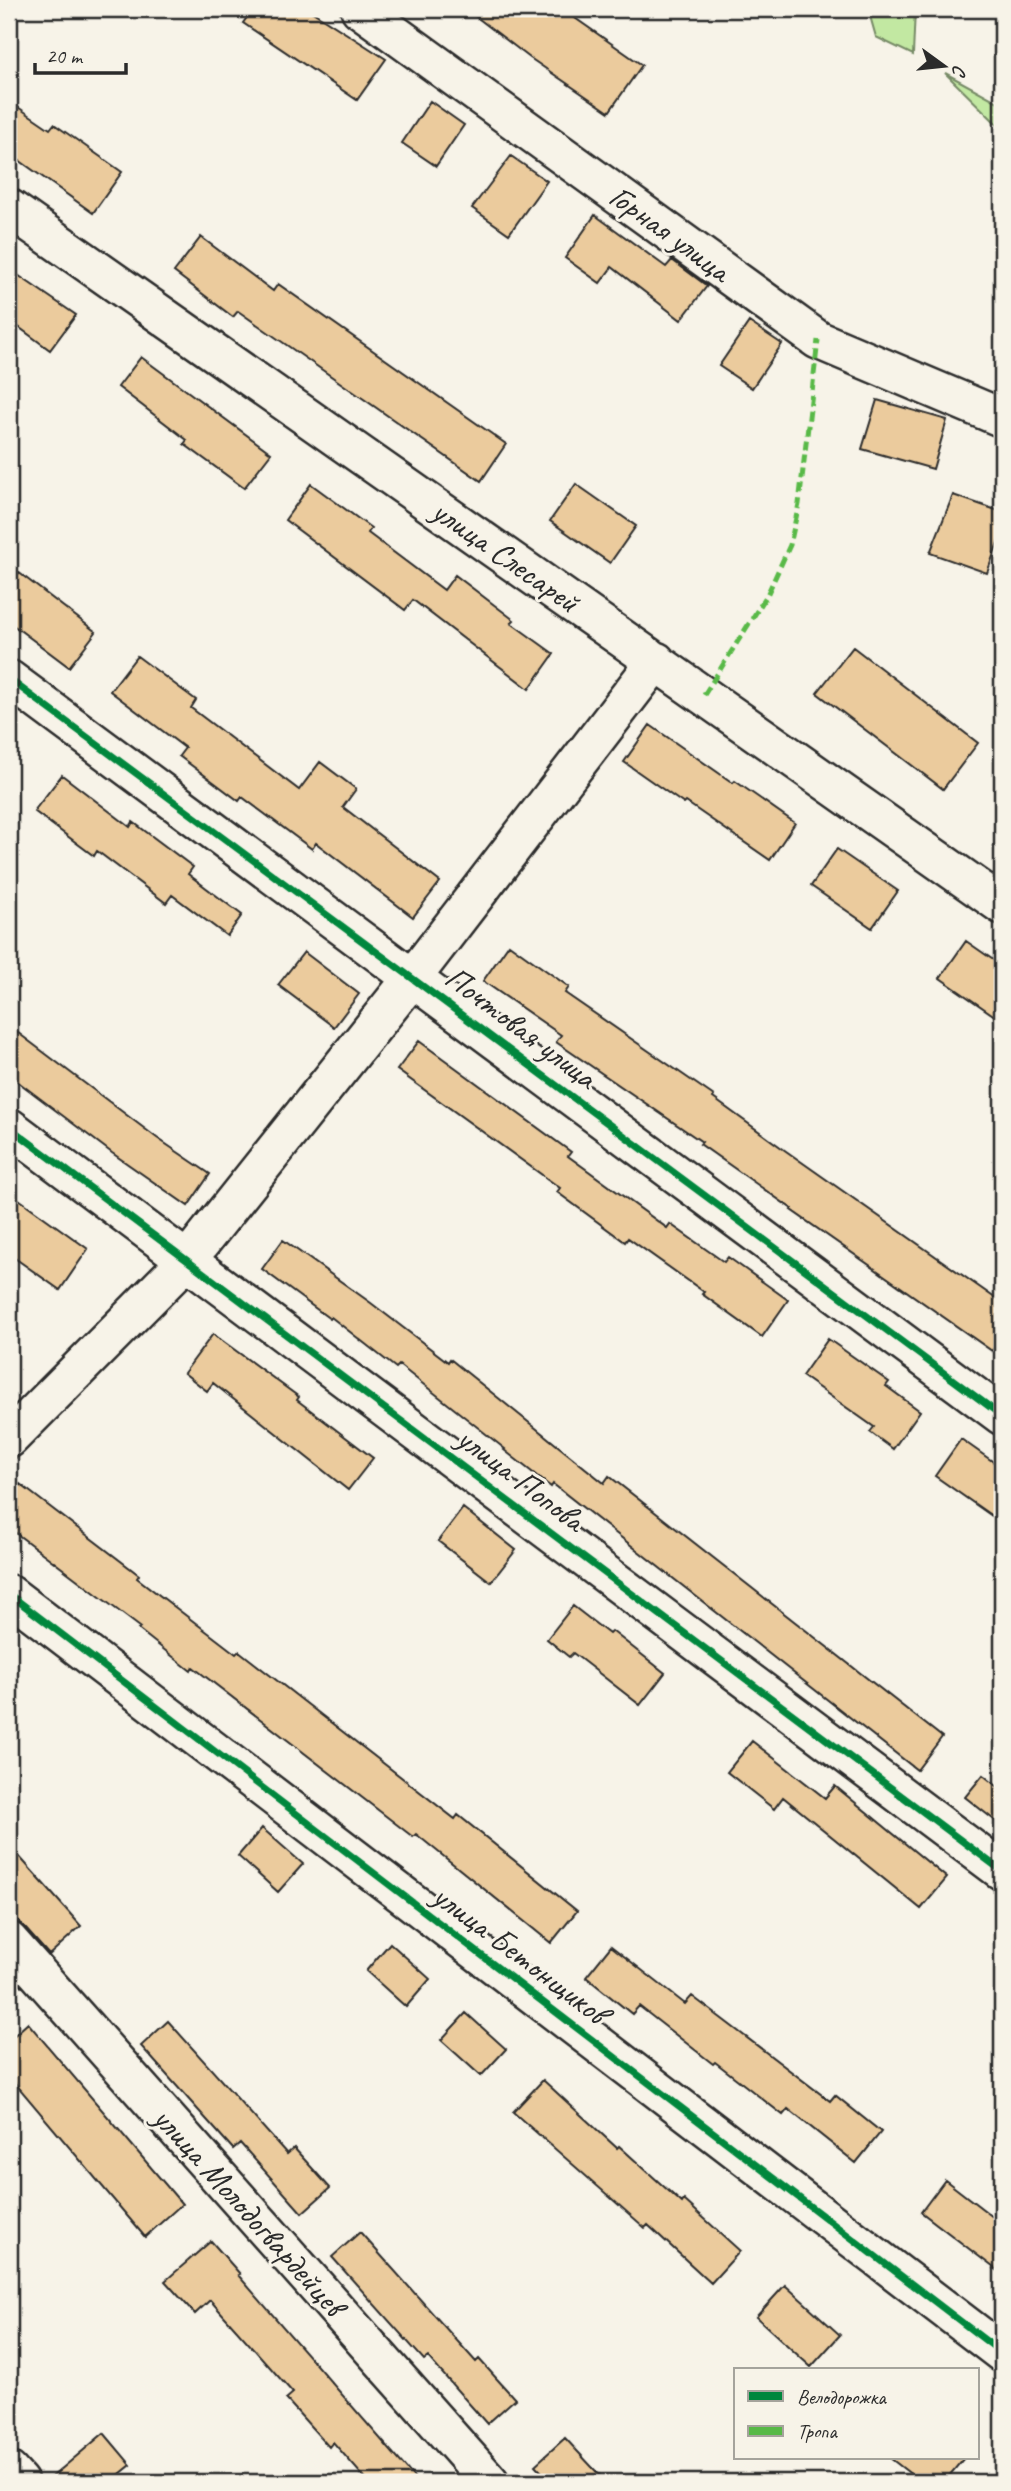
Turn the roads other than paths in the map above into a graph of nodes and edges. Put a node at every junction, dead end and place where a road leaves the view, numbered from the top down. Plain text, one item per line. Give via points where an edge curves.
1 (360, 9) edge
2 (9, 208) edge
3 (1002, 418) edge
4 (656, 661) junction
5 (9, 679) edge
6 (1002, 905) edge
7 (413, 977) junction
8 (9, 1127) edge
9 (188, 1259) junction
10 (1002, 1416) edge
11 (9, 1439) edge
12 (9, 1594) edge
13 (1002, 1871) edge
14 (9, 1941) edge
15 (1002, 2353) edge
16 (9, 2471) edge
17 (19, 2482) edge
18 (490, 2482) edge

1 - 3 street, Горная улица via 818,340
2 - 4 street, улица Слесарей
4 - 6 street, улица Слесарей
4 - 7 street
5 - 7 street, Почтовая улица
7 - 9 street
7 - 10 street, Почтовая улица
8 - 9 street, улица Попова
9 - 11 street
9 - 13 street, улица Попова
12 - 15 street, улица Бетонщиков
14 - 18 street, улица Молодогвардейцев
16 - 17 street

